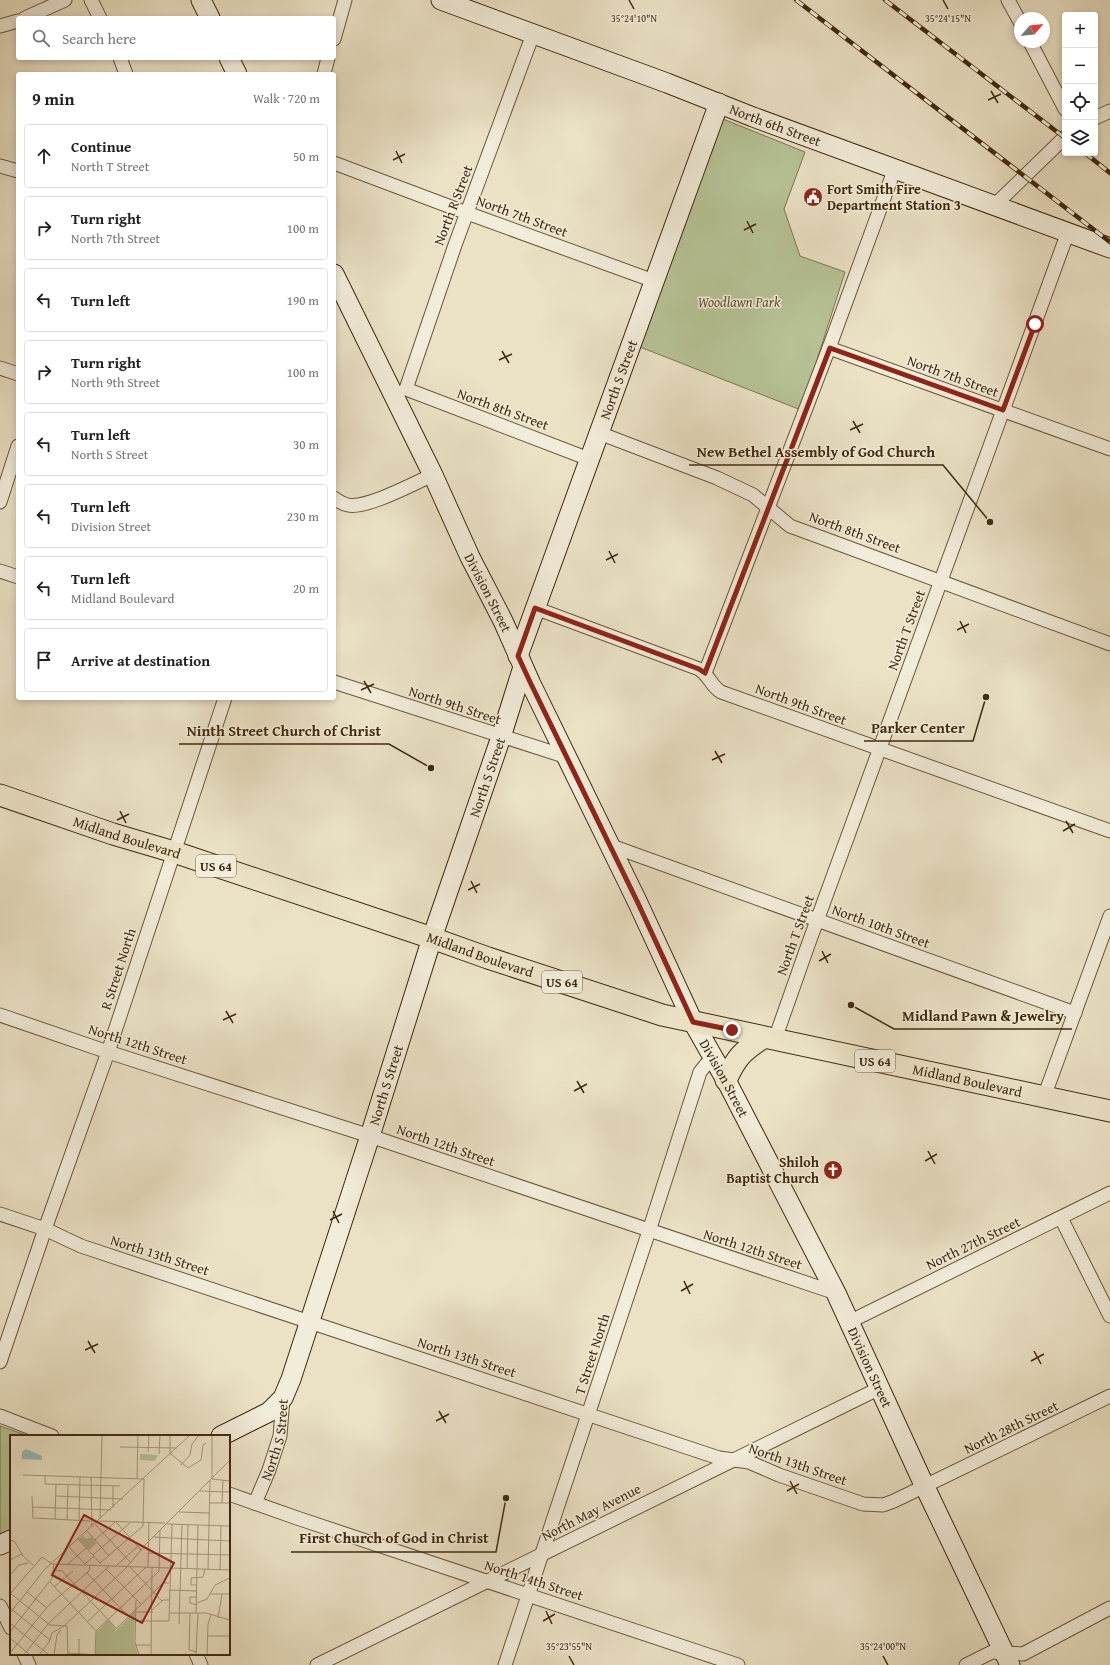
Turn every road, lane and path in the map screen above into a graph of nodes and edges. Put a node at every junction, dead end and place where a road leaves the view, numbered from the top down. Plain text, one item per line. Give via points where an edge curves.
1 (65, 0) edge
2 (91, 0) edge
3 (201, 0) edge
4 (345, 0) edge
5 (441, 0) edge
6 (1008, 0) edge
7 (1015, 12) edge
8 (29, 16) edge
9 (99, 16) edge
10 (209, 16) edge
11 (16, 21) edge
12 (0, 26) edge
13 (336, 31) edge
14 (533, 34) junction
15 (1033, 48) edge
16 (121, 60) edge
17 (230, 60) edge
18 (328, 60) edge
19 (125, 72) edge
20 (236, 72) edge
21 (324, 72) edge
22 (719, 103) junction
23 (1062, 103) edge
24 (1110, 111) edge
25 (1098, 117) edge
26 (1062, 140) edge
27 (336, 164) edge
28 (0, 166) edge
29 (895, 168) junction
30 (16, 170) edge
31 (995, 205) junction
32 (467, 213) junction
33 (1068, 232) junction
34 (1110, 248) edge
35 (336, 278) edge
36 (654, 281) junction
37 (830, 348) junction
38 (0, 368) edge
39 (16, 373) edge
40 (400, 392) junction
41 (1003, 410) junction
42 (599, 433) junction
43 (1110, 450) edge
44 (16, 452) edge
45 (589, 459) junction
46 (433, 475) junction
47 (336, 499) edge
48 (0, 502) edge
49 (768, 507) junction
50 (0, 571) edge
51 (16, 576) edge
52 (941, 580) junction
53 (535, 608) junction
54 (1110, 644) edge
55 (521, 662) junction
56 (705, 673) junction
57 (336, 683) edge
58 (224, 700) edge
59 (501, 737) junction
60 (880, 748) junction
61 (567, 757) junction
62 (0, 795) edge
63 (1110, 831) edge
64 (609, 845) junction
65 (174, 852) junction
66 (1110, 916) edge
67 (817, 919) junction
68 (432, 938) junction
69 (1075, 1013) junction
70 (0, 1015) edge
71 (693, 1022) junction
72 (769, 1038) junction
73 (108, 1052) junction
74 (713, 1056) junction
75 (726, 1080) junction
76 (1044, 1097) junction
77 (1110, 1111) edge
78 (370, 1136) junction
79 (1110, 1193) edge
80 (0, 1214) edge
81 (1061, 1218) junction
82 (45, 1229) junction
83 (649, 1231) junction
84 (836, 1293) junction
85 (1110, 1316) edge
86 (309, 1321) junction
87 (849, 1322) junction
88 (0, 1362) edge
89 (880, 1388) junction
90 (1110, 1396) edge
91 (283, 1398) junction
92 (589, 1414) junction
93 (0, 1416) edge
94 (49, 1435) edge
95 (223, 1435) edge
96 (733, 1460) junction
97 (925, 1487) junction
98 (230, 1494) edge
99 (255, 1503) junction
100 (10, 1540) edge
101 (0, 1545) edge
102 (542, 1554) junction
103 (486, 1581) junction
104 (528, 1595) junction
105 (0, 1606) edge
106 (1110, 1608) edge
107 (10, 1626) edge
108 (24, 1655) edge
109 (196, 1655) edge
110 (1008, 1659) edge
111 (29, 1665) edge
112 (201, 1665) edge
113 (317, 1665) edge
114 (505, 1665) edge
115 (738, 1665) edge
116 (966, 1665) edge

1 - 8 street
2 - 9 street
3 - 10 street
4 - 13 street
5 - 14 street, North 6th Street
6 - 7 street
11 - 12 street
14 - 22 street, North 6th Street
14 - 32 street, North R Street
15 - 23 street
16 - 19 street
17 - 20 street
18 - 21 street
22 - 29 street, North 6th Street
22 - 36 street, North S Street
24 - 25 street
26 - 31 street
27 - 32 street, North 7th Street
28 - 30 street
29 - 31 street, North 6th Street
29 - 37 street
31 - 33 street, North 6th Street
32 - 36 street, North 7th Street
32 - 40 street, North R Street
33 - 34 street, North 6th Street
33 - 41 street, North T Street
35 - 40 street, Division Street
36 - 42 street, North S Street
37 - 41 street, North 7th Street
37 - 49 street
38 - 39 street
40 - 45 street, North 8th Street
40 - 46 street, Division Street
41 - 43 street, North 7th Street
41 - 52 street, North T Street
42 - 45 street, North S Street
42 - 49 street, North 8th Street via 717,478 753,495
44 - 48 street
45 - 53 street, North S Street
46 - 47 street via 359,506 349,506
46 - 55 street, Division Street
49 - 52 street, North 8th Street via 790,526
49 - 56 street
50 - 51 street
52 - 54 street, North 8th Street
52 - 60 street, North T Street
53 - 55 street, North S Street
53 - 56 street
55 - 59 street, North S Street
55 - 61 street, Division Street
56 - 60 street, North 9th Street via 714,688 721,692
57 - 59 street, North 9th Street
58 - 65 street, R Street North
59 - 61 street, North 9th Street
59 - 68 street, North S Street
60 - 63 street, North 9th Street
60 - 67 street, North T Street
61 - 64 street, Division Street
62 - 65 main road, Midland Boulevard / US 64
64 - 67 street, North 10th Street
64 - 71 street, Division Street
65 - 68 main road, Midland Boulevard / US 64
65 - 73 street, R Street North
66 - 69 street
67 - 69 street, North 10th Street
67 - 72 street, North T Street
68 - 71 main road, Midland Boulevard / US 64 via 662,1015
68 - 78 street, North S Street
69 - 76 street
70 - 73 street, North 12th Street
71 - 72 main road, Midland Boulevard / US 64
71 - 74 street, Division Street
72 - 75 main road via 743,1051 734,1061
72 - 76 main road, Midland Boulevard / US 64
73 - 78 street, North 12th Street
73 - 82 street, R Street North
74 - 75 street, Division Street
74 - 83 street, T Street North via 700,1072
75 - 84 street, Division Street
76 - 77 main road, Midland Boulevard / US 64
78 - 83 street, North 12th Street
78 - 86 street, North S Street
79 - 81 street, North 27th Street
80 - 82 street, North 13th Street
81 - 85 street
81 - 87 street, North 27th Street
82 - 86 street, North 13th Street via 82,1246
82 - 88 street, R Street North
83 - 84 street, North 12th Street
83 - 92 street, T Street North
84 - 87 street, Division Street
86 - 91 street, North S Street
86 - 92 street, North 13th Street
87 - 89 street, Division Street
89 - 96 street, North May Avenue
89 - 97 street, Division Street
90 - 97 street, North 28th Street
91 - 95 street via 269,1412
91 - 99 street, North S Street via 280,1436
92 - 96 street, North 13th Street via 719,1458
92 - 102 street, T Street North
93 - 94 street
96 - 97 street, North 13th Street via 749,1462 863,1504 883,1505
96 - 102 street, North May Avenue
97 - 110 street, Division Street
98 - 99 street, North 14th Street
99 - 103 street, North 14th Street
100 - 101 street
102 - 103 street, North May Avenue
102 - 104 street, T Street North
103 - 104 street, North 14th Street
103 - 113 street, North May Avenue
104 - 114 street, T Street North
104 - 115 street, North 14th Street
105 - 107 street
106 - 110 street via 1024,1654
108 - 111 street
109 - 112 street
110 - 116 street via 992,1652

